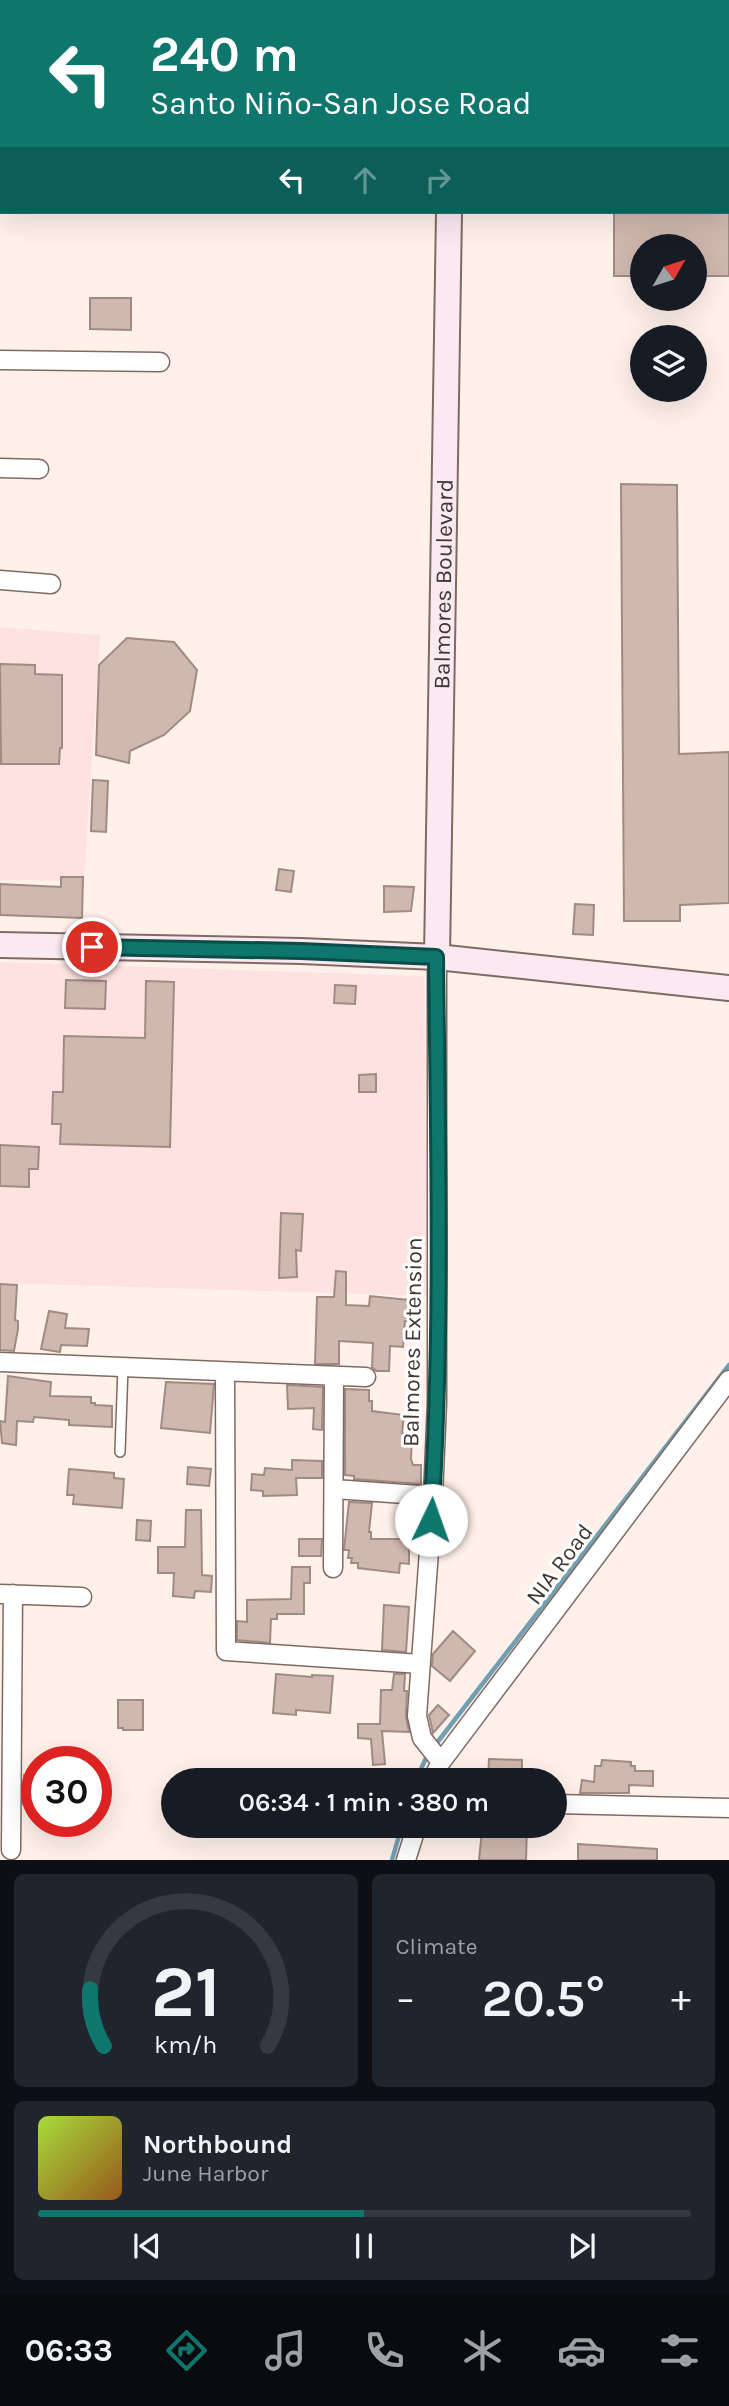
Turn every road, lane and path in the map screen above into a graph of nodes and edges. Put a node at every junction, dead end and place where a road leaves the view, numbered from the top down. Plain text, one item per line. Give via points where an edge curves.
1 (449, 214) edge
2 (0, 360) edge
3 (160, 362) dead end
4 (0, 468) edge
5 (39, 469) dead end
6 (0, 580) edge
7 (51, 584) dead end
8 (0, 945) edge
9 (436, 957) junction
10 (729, 988) edge
11 (0, 1362) edge
12 (123, 1367) junction
13 (225, 1372) junction
14 (334, 1376) junction
15 (366, 1377) dead end
16 (729, 1380) edge
17 (120, 1452) dead end
18 (334, 1489) junction
19 (433, 1496) junction
20 (333, 1568) dead end
21 (6, 1594) edge
22 (82, 1597) dead end
23 (421, 1664) junction
24 (440, 1762) junction
25 (437, 1768) edge
26 (567, 1804) edge
27 (729, 1808) edge
28 (413, 1838) edge
29 (11, 1850) dead end
30 (406, 1860) edge

1 - 9 main road, Balmores Boulevard
2 - 3 street
4 - 5 street
6 - 7 street
8 - 9 main road
9 - 10 main road
9 - 19 street, Balmores Extension via 438,1297
11 - 12 street
12 - 13 street
12 - 17 lane
13 - 14 street
13 - 23 street via 226,1651
14 - 15 street
14 - 18 street
16 - 24 street, NIA Road
18 - 19 street
18 - 20 street
19 - 23 street, Balmores Extension
21 - 22 street
21 - 29 street
23 - 24 street, Balmores Extension via 418,1727
24 - 25 street, NIA Road
26 - 27 street
28 - 30 street

